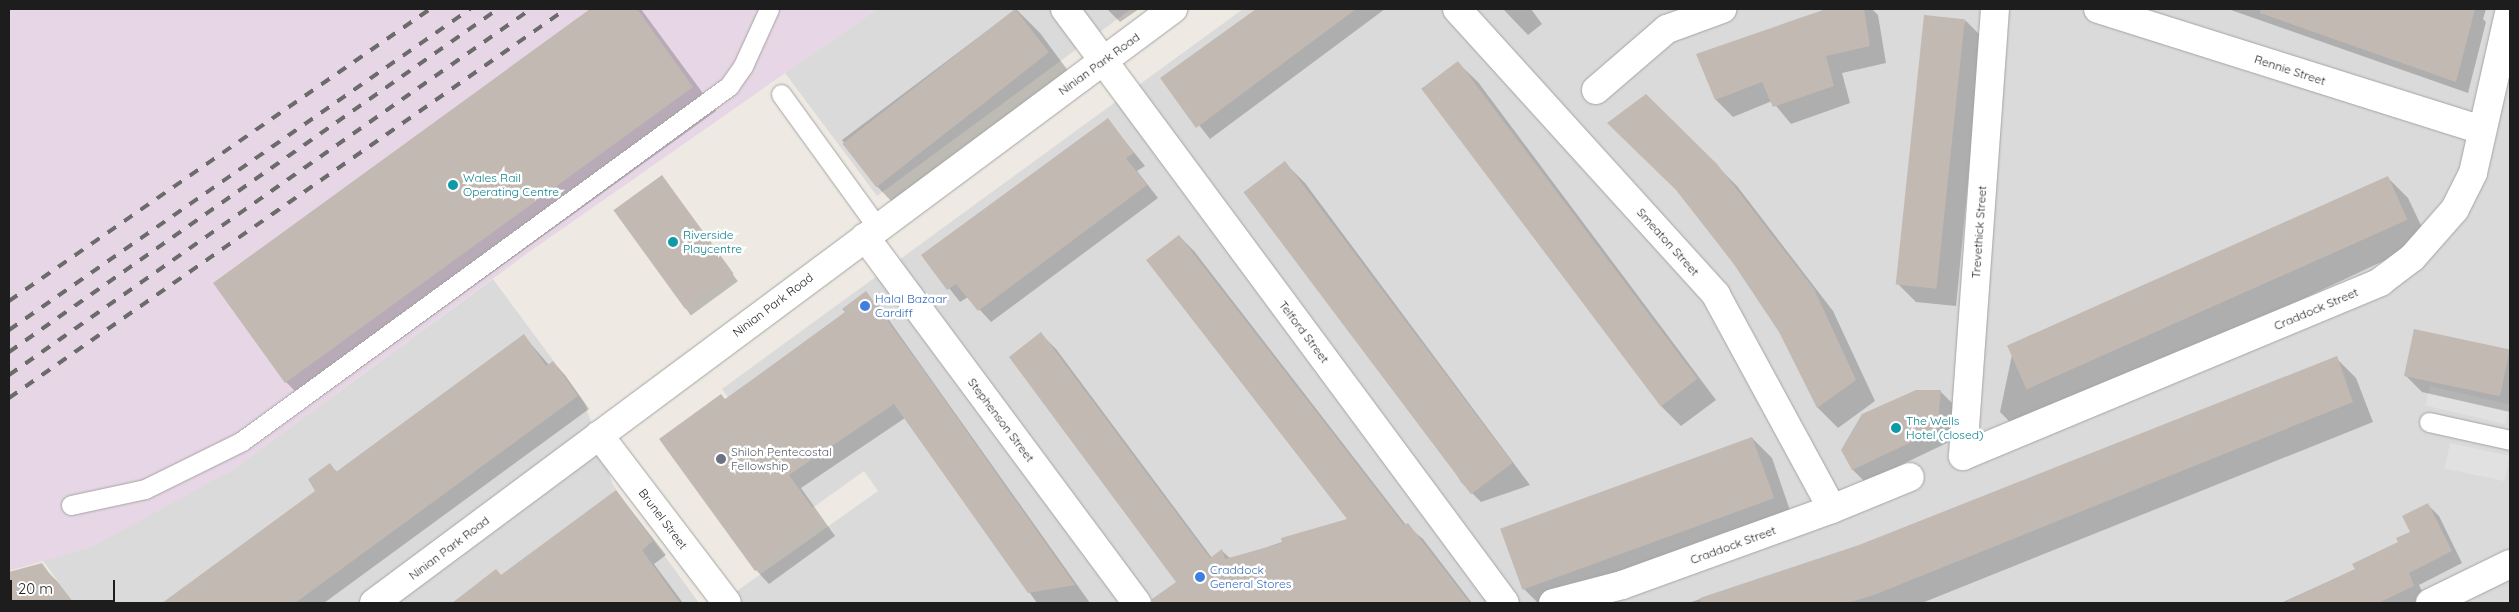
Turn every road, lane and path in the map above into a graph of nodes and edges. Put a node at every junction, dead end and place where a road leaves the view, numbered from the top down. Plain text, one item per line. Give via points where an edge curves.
1 (769, 9) edge
2 (1065, 9) edge
3 (1174, 9) edge
4 (1456, 9) edge
5 (1722, 9) edge
6 (1995, 9) edge
7 (2098, 9) edge
8 (2510, 9) edge
9 (1102, 62) junction
10 (1596, 90) dead end
11 (781, 94) dead end
12 (2481, 130) junction
13 (871, 232) junction
14 (2429, 422) dead end
15 (599, 434) junction
16 (2510, 440) edge
17 (1963, 456) joint
18 (1910, 477) dead end
19 (71, 505) dead end
20 (1832, 509) junction
21 (2510, 564) edge
22 (385, 600) edge
23 (727, 603) edge
24 (1137, 603) edge
25 (1505, 603) edge
26 (1553, 603) edge
27 (2430, 603) edge

1 - 19 lane via 743,66 729,86 242,441 145,489
2 - 9 street, Telford Street
3 - 9 street, Ninian Park Road
4 - 20 street, Smeaton Street via 1716,295
5 - 10 street via 1668,29
6 - 17 street, Trevethick Street
7 - 12 street, Rennie Street
8 - 12 street, Craddock Street
9 - 13 street, Ninian Park Road
9 - 25 street, Telford Street
11 - 13 lane
12 - 17 street, Craddock Street via 2473,173 2455,209 2412,258 2380,282
13 - 15 street, Ninian Park Road
13 - 24 street, Stephenson Street
14 - 16 lane
15 - 22 street, Ninian Park Road
15 - 23 street, Brunel Street
18 - 20 street, Craddock Street
20 - 26 street, Craddock Street via 1622,585
21 - 27 street

